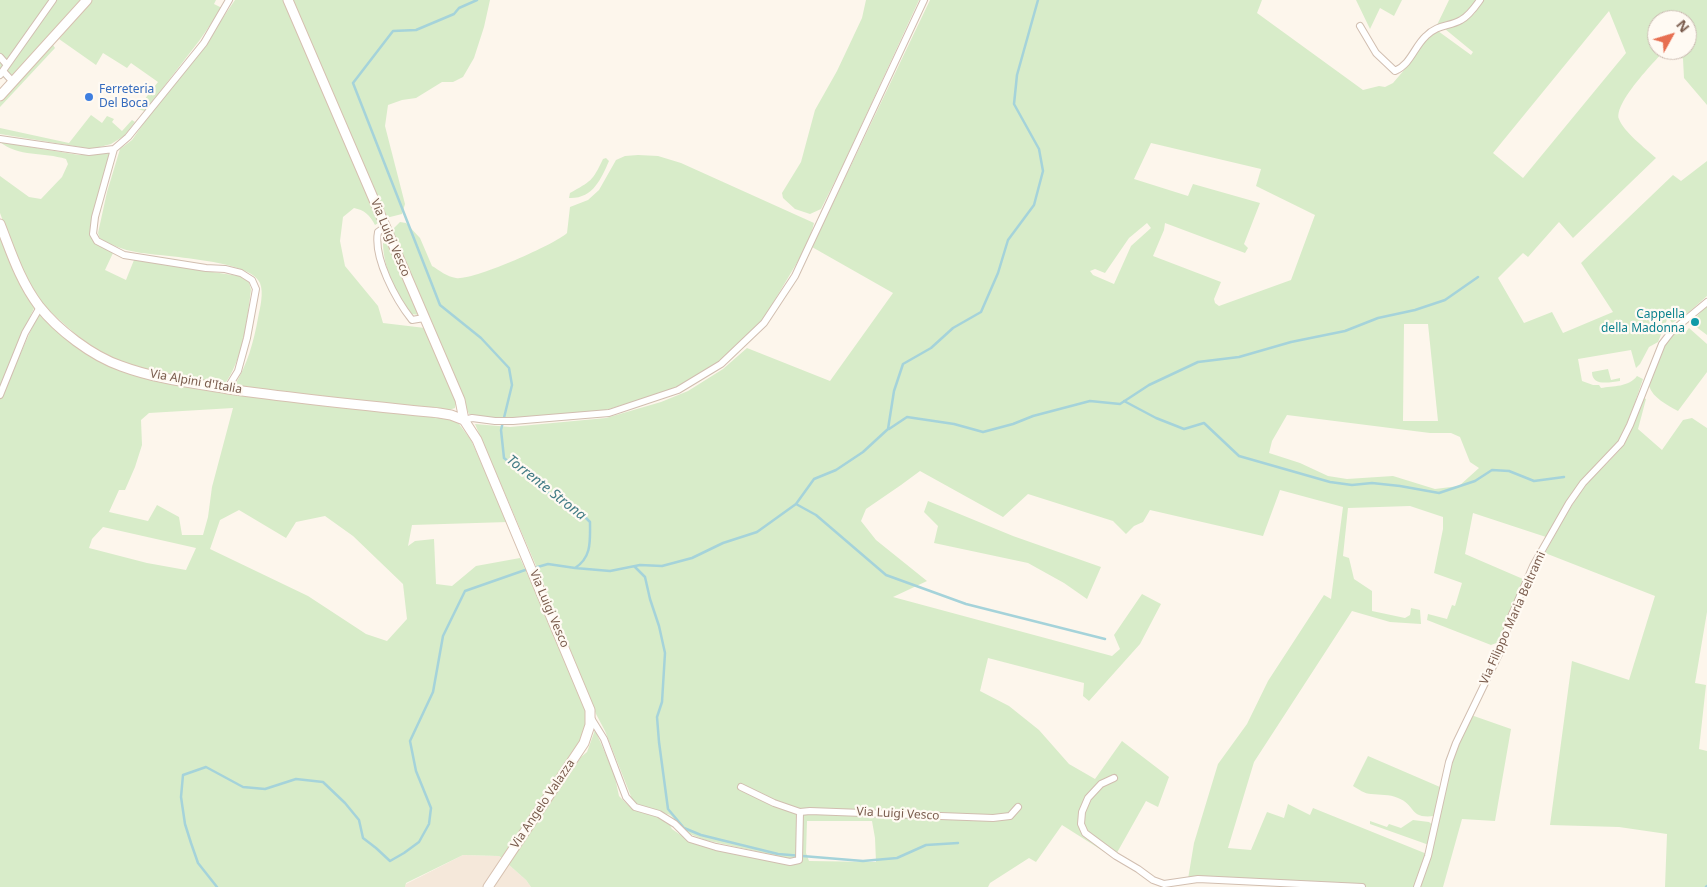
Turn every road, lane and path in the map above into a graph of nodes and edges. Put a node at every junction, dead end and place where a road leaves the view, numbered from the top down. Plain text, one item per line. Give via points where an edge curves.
1 (53, 0) edge
2 (87, 0) edge
3 (229, 0) edge
4 (288, 0) edge
5 (924, 0) edge
6 (1480, 0) edge
7 (1360, 26) dead end
8 (0, 57) edge
9 (3, 70) edge
10 (13, 82) junction
11 (0, 96) edge
12 (0, 139) edge
13 (114, 149) junction
14 (0, 224) edge
15 (385, 227) junction
16 (1707, 302) edge
17 (40, 307) junction
18 (424, 318) junction
19 (227, 389) junction
20 (0, 395) edge
21 (464, 420) junction
22 (591, 718) junction
23 (1114, 778) dead end
24 (741, 787) dead end
25 (1018, 807) dead end
26 (800, 812) junction
27 (488, 887) edge
28 (1362, 887) edge
29 (1417, 887) edge

1 - 9 street
2 - 10 street
3 - 13 street via 204,42 128,137
4 - 15 street, Via Luigi Vesco
5 - 21 street via 795,276 764,323 721,364 678,390 609,412 513,421
6 - 7 street via 1461,20 1439,27 1425,37 1403,68 1395,71 1376,53
8 - 9 street
9 - 10 street
10 - 11 street
12 - 13 street via 89,152
13 - 19 street via 95,217 92,234 97,241 124,255 225,269 252,280 256,289 247,338 238,371
14 - 17 street, Via Alpini d'Italia via 19,274
15 - 18 street, Via Luigi Vesco
15 - 18 street via 378,232 376,241 384,269 402,308 412,320
16 - 29 street, Via Filippo Maria Beltrami via 1672,331 1662,344 1621,442 1583,483 1533,566 1510,619 1501,650 1449,762 1430,848
17 - 19 street, Via Alpini d'Italia via 94,353 120,366 169,380
17 - 20 street via 25,333
18 - 21 street, Via Luigi Vesco via 460,400
19 - 21 street, Via Alpini d'Italia via 439,413
21 - 22 street, Via Luigi Vesco via 477,440 587,700
22 - 26 street, Via Luigi Vesco via 604,739 626,797 634,807 659,814 675,824 690,840 790,862 799,860
22 - 27 street, Via Angelo Valazza via 581,747
23 - 28 street via 1101,784 1088,798 1081,824 1085,833 1153,880 1164,884 1198,879
24 - 26 street
25 - 26 street, Via Luigi Vesco via 1010,816 992,818

